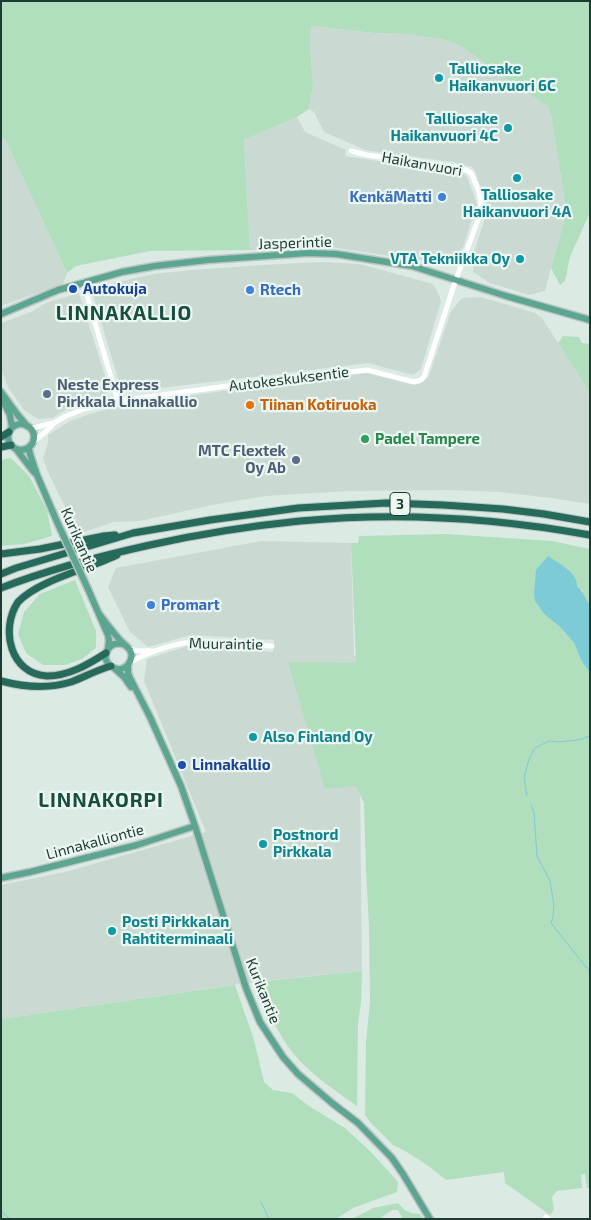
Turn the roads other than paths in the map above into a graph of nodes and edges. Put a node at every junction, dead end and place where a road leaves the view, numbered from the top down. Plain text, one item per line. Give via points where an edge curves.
1 (351, 151) dead end
2 (456, 280) junction
3 (83, 282) junction
4 (1, 314) edge
5 (590, 320) edge
6 (1, 392) edge
7 (1, 397) edge
8 (118, 401) junction
9 (54, 423) junction
10 (29, 427) junction
11 (10, 430) junction
12 (1, 437) edge
13 (31, 444) junction
14 (1, 447) edge
15 (14, 447) junction
16 (37, 475) junction
17 (590, 522) edge
18 (133, 533) junction
19 (590, 534) edge
20 (130, 550) junction
21 (1, 554) edge
22 (1, 574) edge
23 (1, 588) edge
24 (100, 615) junction
25 (272, 646) dead end
26 (127, 647) junction
27 (107, 651) junction
28 (152, 651) junction
29 (128, 664) junction
30 (113, 667) junction
31 (1, 680) edge
32 (140, 697) junction
33 (195, 826) junction
34 (1, 878) edge
35 (430, 1219) edge

1 - 2 street, Haikanvuori via 455,167 470,173 481,205
2 - 3 main road, Jasperintie via 412,266 308,253 155,266
2 - 5 main road, Jasperintie
2 - 8 street, Autokeskuksentie via 421,380 414,382 367,370
3 - 4 main road, Jasperintie
3 - 8 street
6 - 10 main road
7 - 11 main road via 10,415
8 - 9 street, Autokeskuksentie via 84,409
9 - 10 street, Autokeskuksentie via 39,428
9 - 13 street, Autokeskuksentie
10 - 11 main road via 20,424
10 - 13 main road via 33,435
11 - 12 highway
11 - 15 main road via 8,439
13 - 15 main road via 24,449
13 - 16 main road, Kurikantie via 29,449
14 - 15 highway
15 - 16 main road, Kurikantie
16 - 24 main road, Kurikantie, bridge
17 - 18 highway, 3 via 503,509 386,503 263,512
18 - 21 highway
18 - 22 highway, 3
19 - 20 highway, 3 via 444,518 339,518 210,533
20 - 23 highway, 3 via 91,558
20 - 27 highway via 70,573 24,597 14,607 6,629 6,642 14,659 28,671 40,675 63,674 85,666
24 - 26 main road, Kurikantie
24 - 27 main road, Kurikantie via 110,640
25 - 28 street, Muuraintie via 197,641
26 - 27 main road via 118,643
26 - 28 street, Muuraintie via 132,651
26 - 29 main road via 131,656
27 - 30 main road via 107,661
28 - 29 street, Muuraintie
29 - 30 main road via 121,669
29 - 32 main road, Kurikantie via 128,673
30 - 31 highway via 51,686 28,686
30 - 32 main road, Kurikantie
32 - 33 main road, Kurikantie via 174,767
33 - 34 main road, Linnakalliontie via 137,845
33 - 35 main road, Kurikantie via 246,988 260,1022 298,1074 358,1123 392,1158

